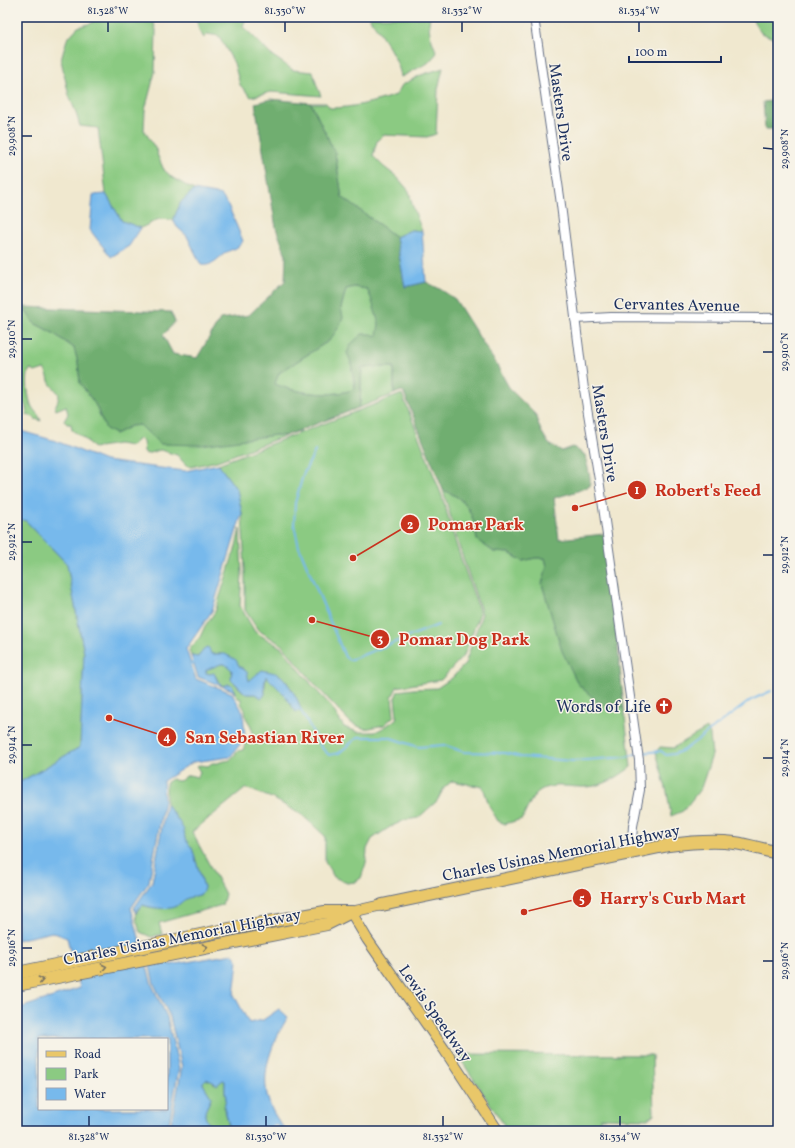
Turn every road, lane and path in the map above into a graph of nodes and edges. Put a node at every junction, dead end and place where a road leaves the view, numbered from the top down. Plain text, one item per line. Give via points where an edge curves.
1 (534, 17) edge
2 (778, 318) edge
3 (575, 319) junction
4 (778, 853) edge
5 (631, 854) junction
6 (382, 905) joint
7 (351, 912) junction
8 (64, 969) junction
9 (17, 973) edge
10 (17, 985) edge
11 (498, 1131) edge

1 - 3 street, Masters Drive
2 - 3 street, Cervantes Avenue
3 - 5 street, Masters Drive via 638,749 640,790
4 - 5 highway, Charles Usinas Memorial Highway via 736,843 709,842 669,845
5 - 6 highway, Charles Usinas Memorial Highway
6 - 7 main road, Charles Usinas Memorial Highway
7 - 8 highway, Charles Usinas Memorial Highway via 310,914 165,942
8 -> 7 highway, Charles Usinas Memorial Highway via 167,955 327,924
7 - 11 main road, Lewis Speedway
8 - 9 highway, Charles Usinas Memorial Highway
10 -> 8 highway, Charles Usinas Memorial Highway

